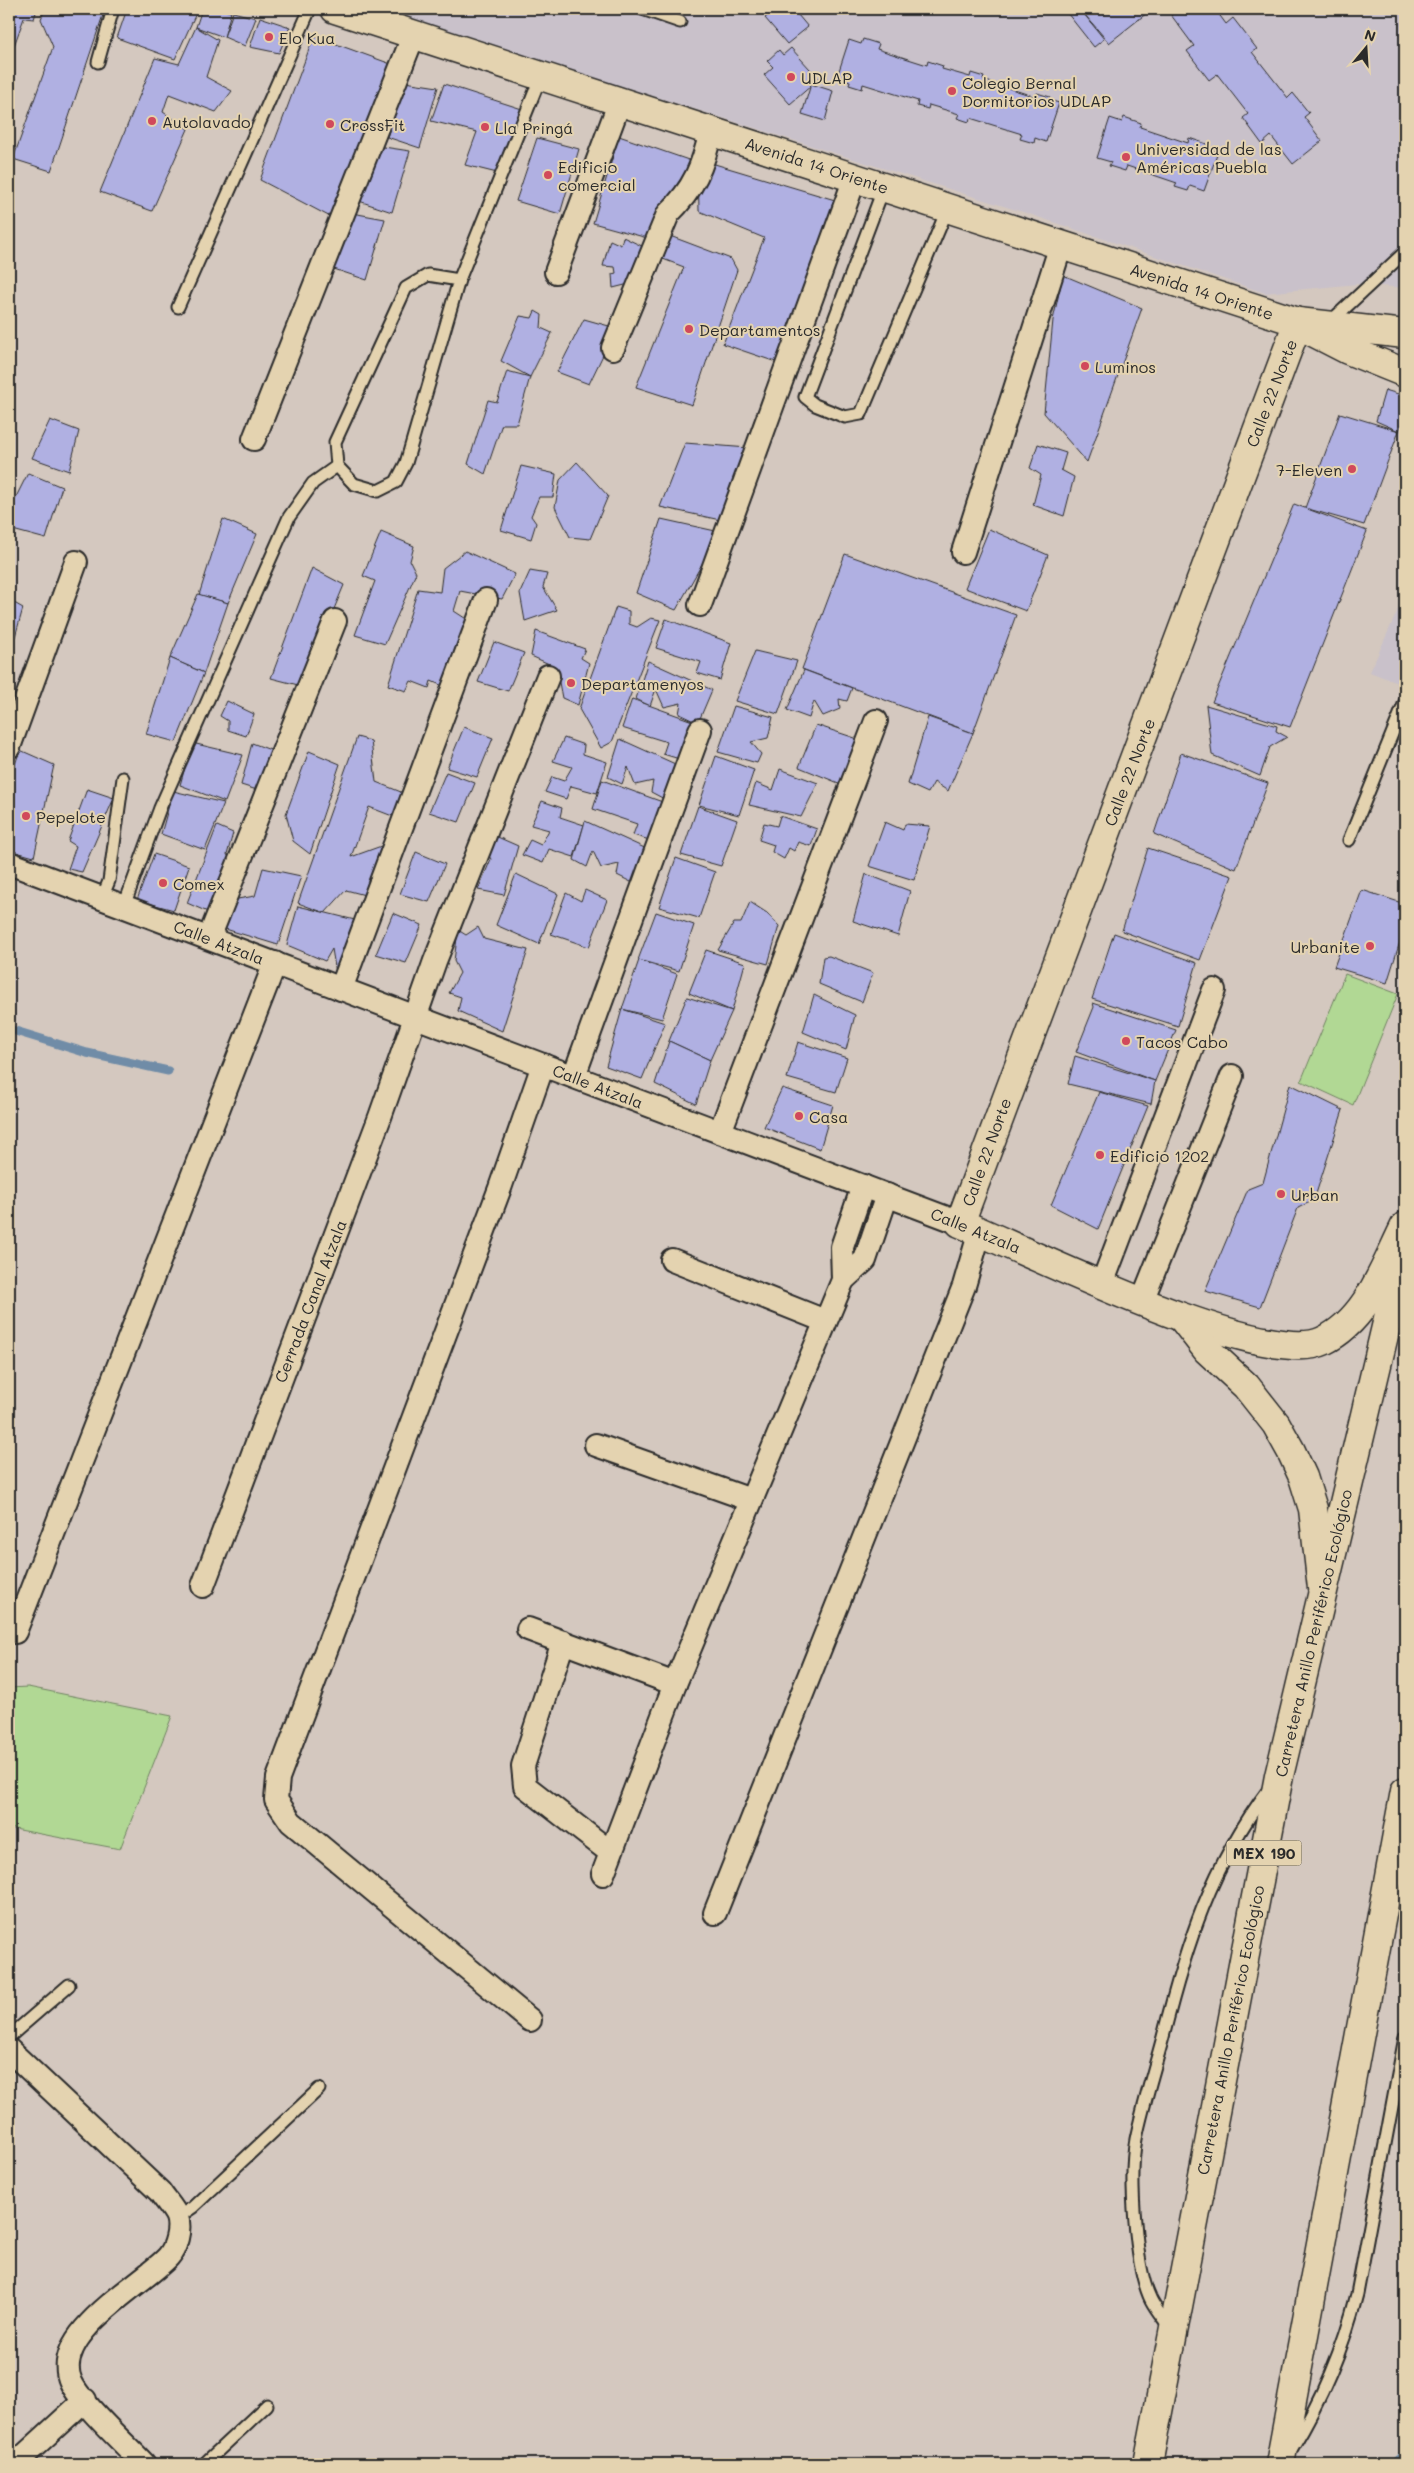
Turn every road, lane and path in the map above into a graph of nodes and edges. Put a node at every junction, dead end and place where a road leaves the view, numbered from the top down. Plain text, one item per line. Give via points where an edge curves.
1 (113, 9) edge
2 (310, 9) edge
3 (335, 9) edge
4 (642, 9) edge
5 (680, 22) dead end
6 (414, 34) junction
7 (98, 62) dead end
8 (541, 76) junction
9 (620, 102) junction
10 (711, 131) junction
11 (855, 178) junction
12 (884, 187) junction
13 (948, 208) junction
14 (1061, 245) junction
15 (1405, 252) edge
16 (1405, 264) edge
17 (1386, 271) junction
18 (556, 272) dead end
19 (459, 280) junction
20 (178, 307) dead end
21 (1314, 328) junction
22 (1405, 334) edge
23 (613, 348) dead end
24 (1405, 373) edge
25 (254, 439) dead end
26 (337, 466) junction
27 (963, 552) dead end
28 (76, 562) dead end
29 (486, 600) dead end
30 (700, 605) dead end
31 (335, 621) dead end
32 (548, 676) dead end
33 (1405, 702) edge
34 (876, 721) dead end
35 (700, 730) dead end
36 (9, 747) edge
37 (123, 778) dead end
38 (1350, 840) dead end
39 (11, 869) edge
40 (102, 898) junction
41 (124, 906) junction
42 (209, 938) junction
43 (275, 963) junction
44 (341, 988) junction
45 (1214, 990) dead end
46 (415, 1016) junction
47 (543, 1065) junction
48 (574, 1076) junction
49 (1232, 1076) dead end
50 (720, 1132) junction
51 (863, 1186) junction
52 (887, 1195) junction
53 (1405, 1226) edge
54 (970, 1227) junction
55 (1405, 1247) edge
56 (672, 1260) dead end
57 (843, 1280) junction
58 (1102, 1284) junction
59 (1142, 1301) junction
60 (1182, 1319) junction
61 (825, 1320) junction
62 (596, 1445) dead end
63 (751, 1500) junction
64 (203, 1586) dead end
65 (1323, 1593) junction
66 (528, 1629) dead end
67 (15, 1632) dead end
68 (563, 1642) junction
69 (675, 1684) junction
70 (1279, 1776) junction
71 (1405, 1791) edge
72 (610, 1852) junction
73 (603, 1874) dead end
74 (715, 1913) dead end
75 (69, 1985) dead end
76 (530, 2020) dead end
77 (9, 2036) edge
78 (1405, 2043) edge
79 (9, 2050) edge
80 (319, 2089) dead end
81 (177, 2218) junction
82 (1172, 2331) junction
83 (85, 2400) junction
84 (267, 2405) dead end
85 (15, 2464) edge
86 (144, 2464) edge
87 (204, 2464) edge
88 (1148, 2464) edge
89 (1280, 2464) edge

1 - 7 lane
2 - 20 lane
3 - 6 main road, Avenida 14 Oriente
4 - 5 lane
6 - 8 main road, Avenida 14 Oriente
6 - 25 street
8 - 9 main road, Avenida 14 Oriente
8 - 19 lane
9 - 10 main road, Avenida 14 Oriente
9 - 18 street
10 - 11 main road, Avenida 14 Oriente
10 - 23 street via 703,165 685,198 668,214
11 - 12 main road, Avenida 14 Oriente
11 - 30 street
12 - 13 main road, Avenida 14 Oriente
12 - 13 lane via 805,397 815,405 845,417 861,414
13 - 14 main road, Avenida 14 Oriente
14 - 21 main road, Avenida 14 Oriente
14 - 27 street
15 - 17 lane
16 - 17 lane
17 - 21 lane
19 - 26 lane via 428,274 406,288 335,442
19 - 26 lane via 406,463 396,482 378,491 354,484
21 - 22 main road, Avenida 14 Oriente
21 - 24 main road, Avenida 14 Oriente
21 - 54 main road, Calle 22 Norte
26 - 41 lane via 313,483 289,517 160,808
28 - 36 street
29 - 44 street
31 - 42 street
32 - 46 street, Cerrada Canal Atzala
33 - 38 lane
34 - 50 street
35 - 48 street
37 - 40 lane via 109,881
39 - 40 street, Calle Atzala
40 - 41 street, Calle Atzala
41 - 42 street, Calle Atzala
42 - 43 street, Calle Atzala
43 - 44 street, Calle Atzala
43 - 67 street
44 - 46 street, Calle Atzala
45 - 58 street
46 - 47 street, Calle Atzala
46 - 64 street, Cerrada Canal Atzala
47 - 48 street, Calle Atzala
47 - 76 street via 500,1188 278,1778 276,1800 291,1822
48 - 50 street, Calle Atzala
49 - 59 street
50 - 51 street, Calle Atzala
51 - 52 street, Calle Atzala
51 - 57 street via 842,1247
52 - 54 street, Calle Atzala
52 - 57 street via 865,1260
53 - 60 main road, Calle Atzala via 1357,1315 1322,1341 1291,1347
54 - 58 main road, Calle Atzala
54 - 74 street via 964,1286
55 - 65 main road, Carretera Anillo Periférico Ecológico / MEX 190
56 - 61 street
57 - 61 street
58 - 59 main road, Calle Atzala
59 - 60 main road, Calle Atzala
60 - 65 main road, Calle Atzala via 1207,1350 1246,1386 1276,1424 1291,1452 1313,1510
61 - 63 street
62 - 63 street
63 - 69 street
65 - 70 main road, Carretera Anillo Periférico Ecológico / MEX 190
66 - 68 street
68 - 69 street
68 - 72 street via 523,1766 525,1786
69 - 72 street
70 - 82 main road, Carretera Anillo Periférico Ecológico / MEX 190
70 - 82 lane via 1246,1819 1206,1895 1182,1962 1136,2140 1134,2200 1142,2264 1150,2299
71 - 89 main road
72 - 73 street
75 - 77 lane
78 - 89 lane via 1348,2327 1324,2392
79 - 81 street via 160,2192
80 - 81 lane via 193,2207
81 - 83 street via 178,2236 169,2256 99,2314 74,2344 68,2362 71,2381
82 - 88 main road, Carretera Anillo Periférico Ecológico / MEX 190
83 - 85 street
83 - 86 street
84 - 87 lane

